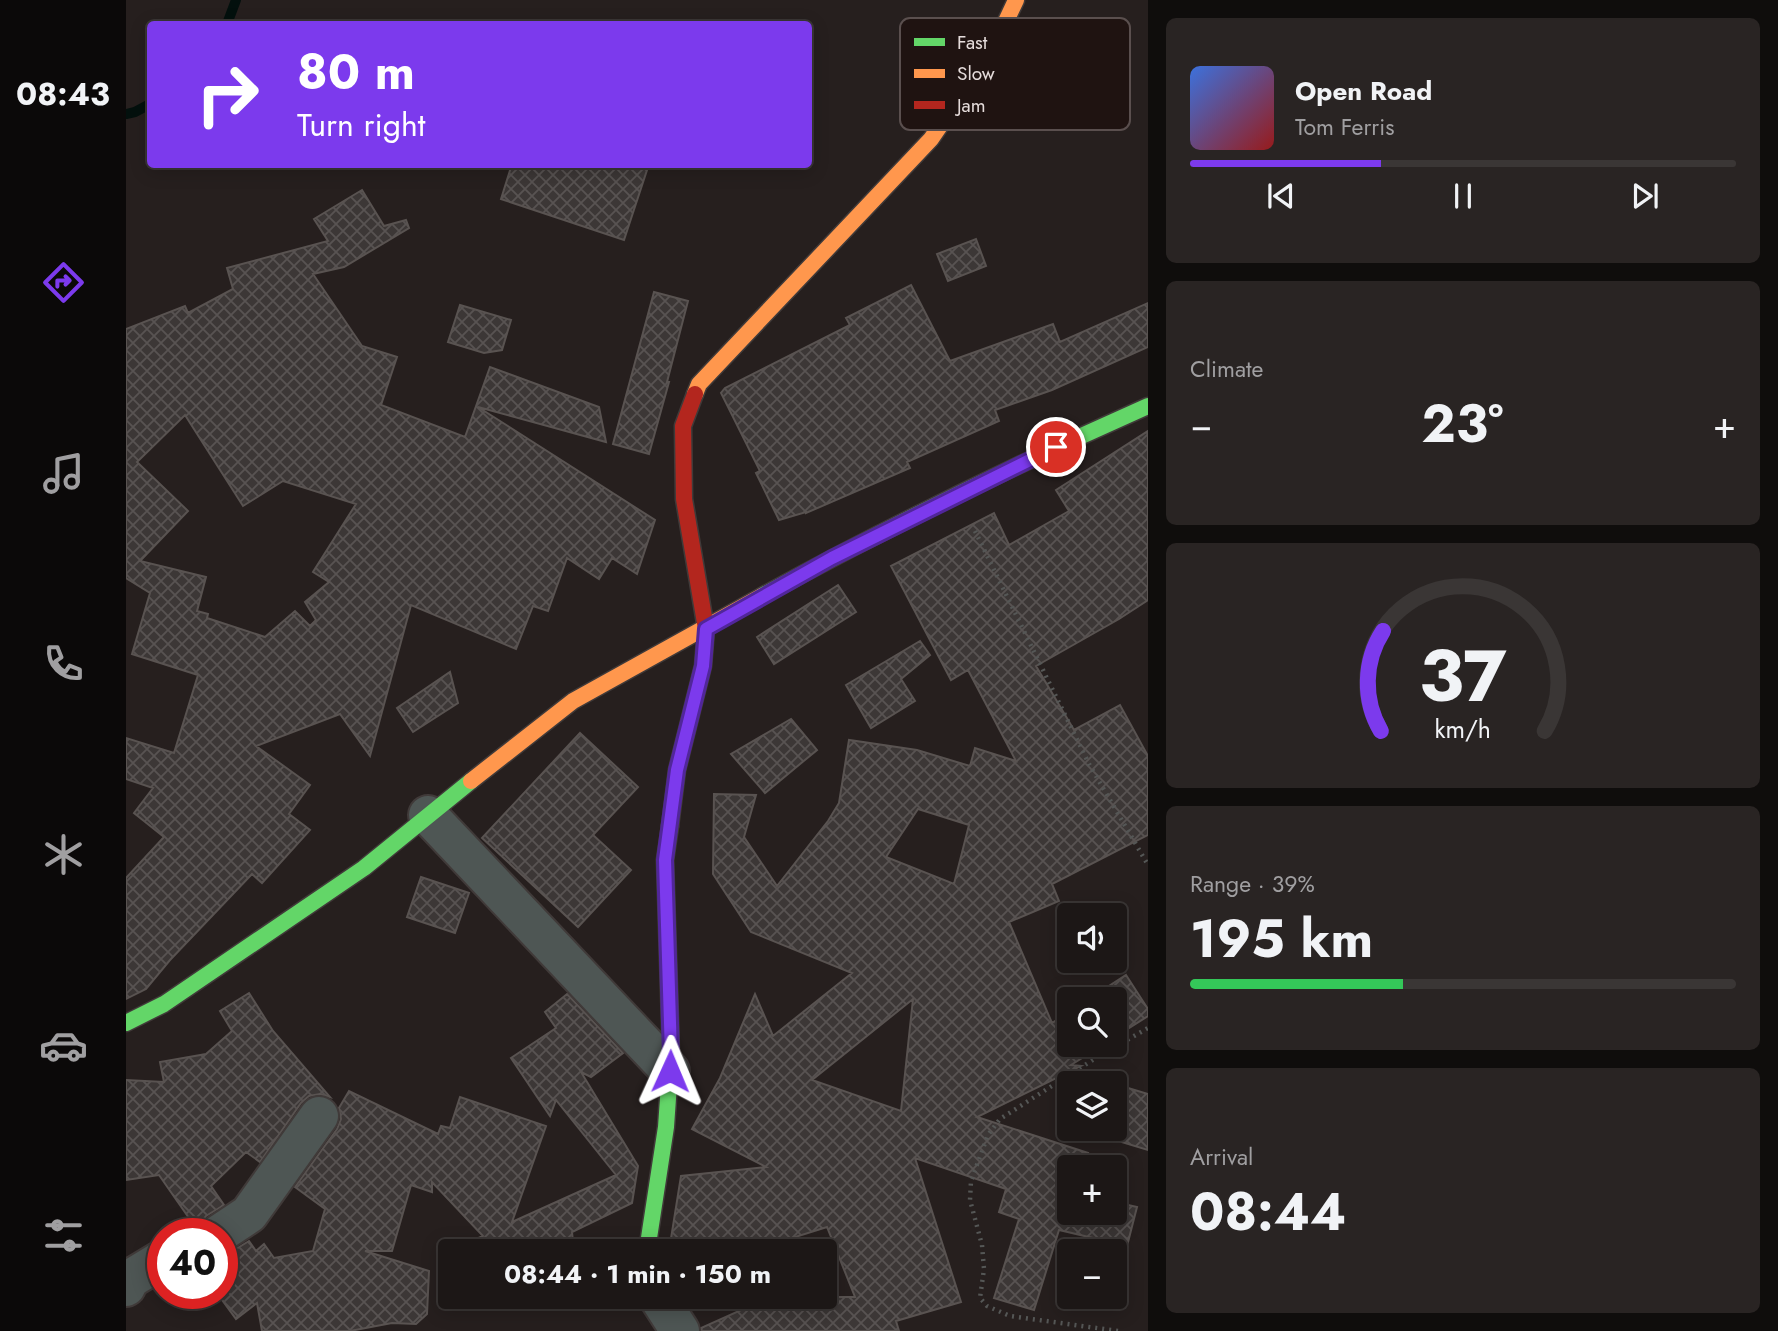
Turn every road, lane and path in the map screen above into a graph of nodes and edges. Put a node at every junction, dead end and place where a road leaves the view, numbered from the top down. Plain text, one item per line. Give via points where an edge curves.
1 (1016, 0) edge
2 (1008, 18) edge
3 (937, 130) edge
4 (1148, 406) edge
5 (959, 495) junction
6 (706, 629) junction
7 (428, 815) junction
8 (1148, 864) edge
9 (126, 1023) edge
10 (1148, 1028) edge
11 (670, 1071) junction
12 (320, 1116) dead end
13 (238, 1221) edge
14 (649, 1239) edge
15 (147, 1269) edge
16 (126, 1287) edge
17 (666, 1309) edge
18 (680, 1331) edge
19 (1118, 1331) edge

1 - 2 street
3 - 6 street via 699,384 683,426 684,499
4 - 5 street
5 - 6 street via 832,558
5 - 8 path via 1089,764
6 - 7 street via 573,701
6 - 11 street via 703,666 677,770 665,860
7 - 9 street via 364,868 164,1004
7 - 11 street
10 - 19 path via 1000,1119 988,1135 971,1181 970,1200 984,1269 980,1298 987,1306 1010,1316
11 - 14 street
12 - 13 street via 249,1214
15 - 16 street
17 - 18 street

